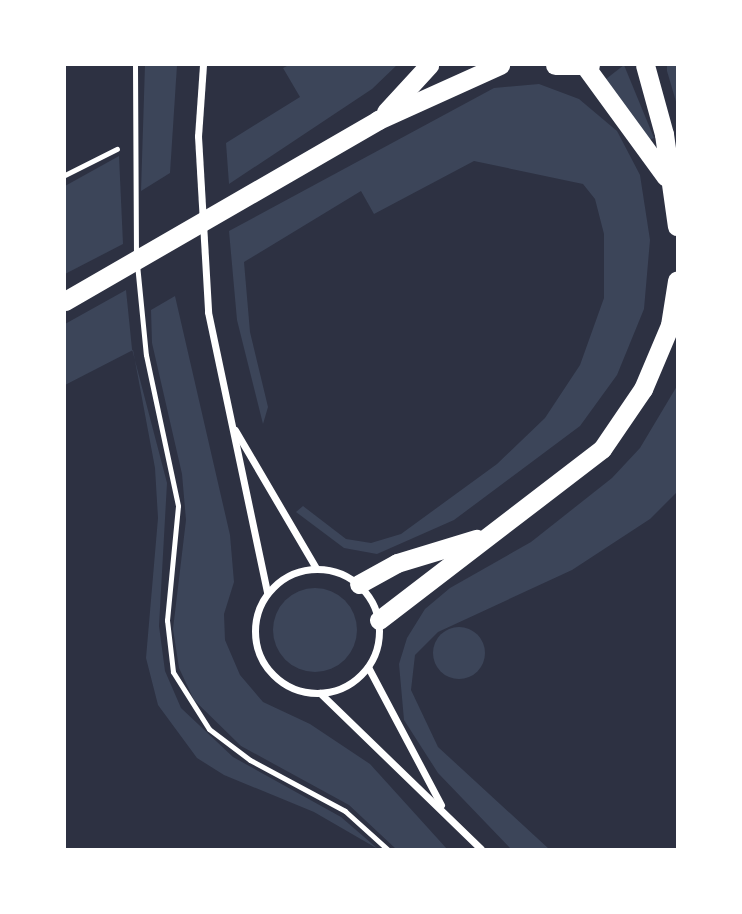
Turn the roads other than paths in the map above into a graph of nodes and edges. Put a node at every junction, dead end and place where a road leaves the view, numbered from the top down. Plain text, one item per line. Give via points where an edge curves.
1 (135, 65) edge
2 (204, 65) edge
3 (429, 65) edge
4 (500, 65) edge
5 (555, 65) edge
6 (645, 65) edge
7 (588, 66) edge
8 (378, 120) junction
9 (666, 178) junction
10 (677, 226) edge
11 (677, 281) edge
12 (65, 301) edge
13 (232, 423) junction
14 (481, 537) junction
15 (316, 568) junction
16 (359, 584) junction
17 (267, 593) junction
18 (379, 620) junction
19 (368, 667) junction
20 (320, 693) junction
21 (443, 809) junction
22 (387, 849) edge
23 (481, 849) edge

1 - 22 lane via 131,190 141,318 178,506 166,645 181,691 226,743 345,811
2 - 13 street via 198,154 206,296
3 - 8 highway
4 - 8 highway
5 - 7 highway
6 - 9 highway via 664,134
7 - 9 highway
8 - 12 highway
9 - 10 highway
11 - 14 highway via 670,325 643,389 601,449 540,503
13 - 15 street
13 - 17 street
14 - 16 highway via 397,563
14 - 18 highway via 432,584
15 - 16 street
15 - 17 street via 289,575
16 - 18 street
17 - 20 street via 255,627 262,661 291,687
18 - 19 street
19 - 20 street via 347,685
19 - 21 street
20 - 21 street via 401,778
21 - 23 street

